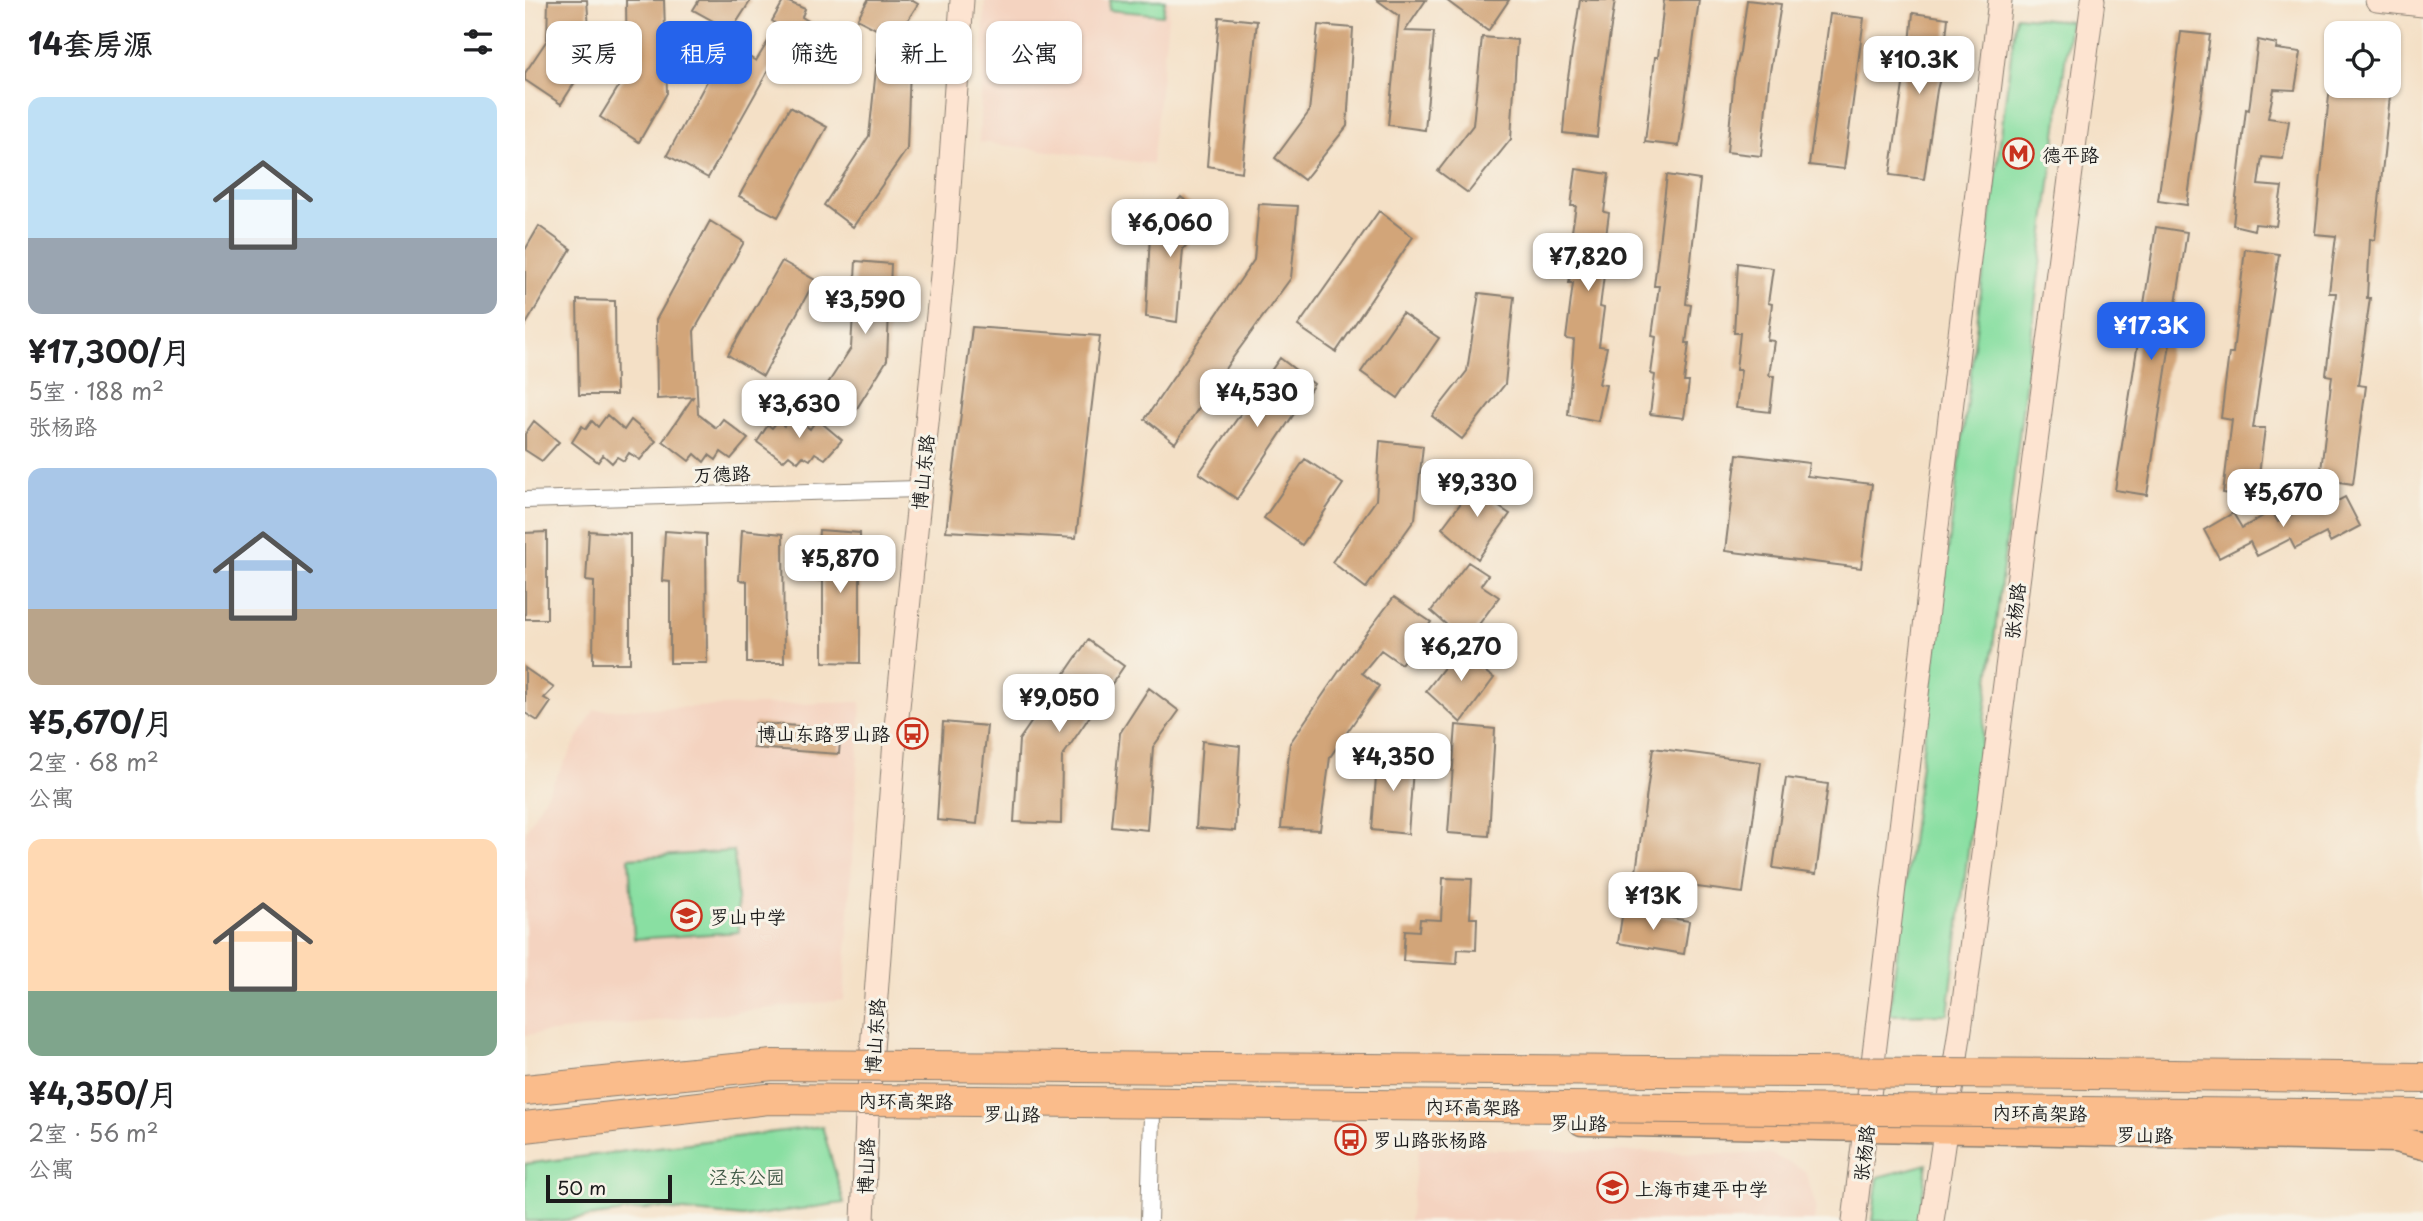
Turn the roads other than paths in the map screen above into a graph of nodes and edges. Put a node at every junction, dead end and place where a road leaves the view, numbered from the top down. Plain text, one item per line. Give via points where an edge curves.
1 (962, 0) edge
2 (2000, 0) edge
3 (2093, 0) edge
4 (2377, 0) edge
5 (2423, 5) edge
6 (919, 489) junction
7 (525, 500) edge
8 (873, 1056) junction
9 (2423, 1062) edge
10 (1871, 1064) junction
11 (1955, 1066) junction
12 (2423, 1078) edge
13 (525, 1080) edge
14 (525, 1090) edge
15 (868, 1111) junction
16 (1151, 1115) junction
17 (2423, 1115) edge
18 (525, 1126) edge
19 (1866, 1127) junction
20 (1945, 1131) junction
21 (525, 1139) edge
22 (2423, 1146) edge
23 (863, 1221) edge
24 (1149, 1221) edge
25 (1854, 1221) edge
26 (1932, 1221) edge

1 - 6 main road, 博山东路 via 945,246
2 - 10 main road, 张杨路
3 - 11 main road, 张杨路
4 - 5 main road
6 - 7 street, 万德路
6 - 8 main road, 博山东路 via 896,727
8 - 10 main road
8 - 13 main road via 769,1056
8 - 15 main road, 博山东路
9 - 11 main road
10 - 11 main road
10 - 19 main road, 张杨路
11 - 20 main road, 张杨路
12 - 14 highway, 内环高架路, bridge via 773,1065
15 - 16 main road, 罗山路
15 - 21 main road, 罗山路 via 770,1109
15 - 23 main road, 博山路
16 - 19 main road, 罗山路
16 - 24 street
17 - 18 highway, 内环高架路, bridge via 768,1099
19 - 20 main road, 罗山路
19 - 25 main road, 张杨路
20 - 22 main road, 罗山路 via 2395,1139
20 - 26 main road, 张杨路

